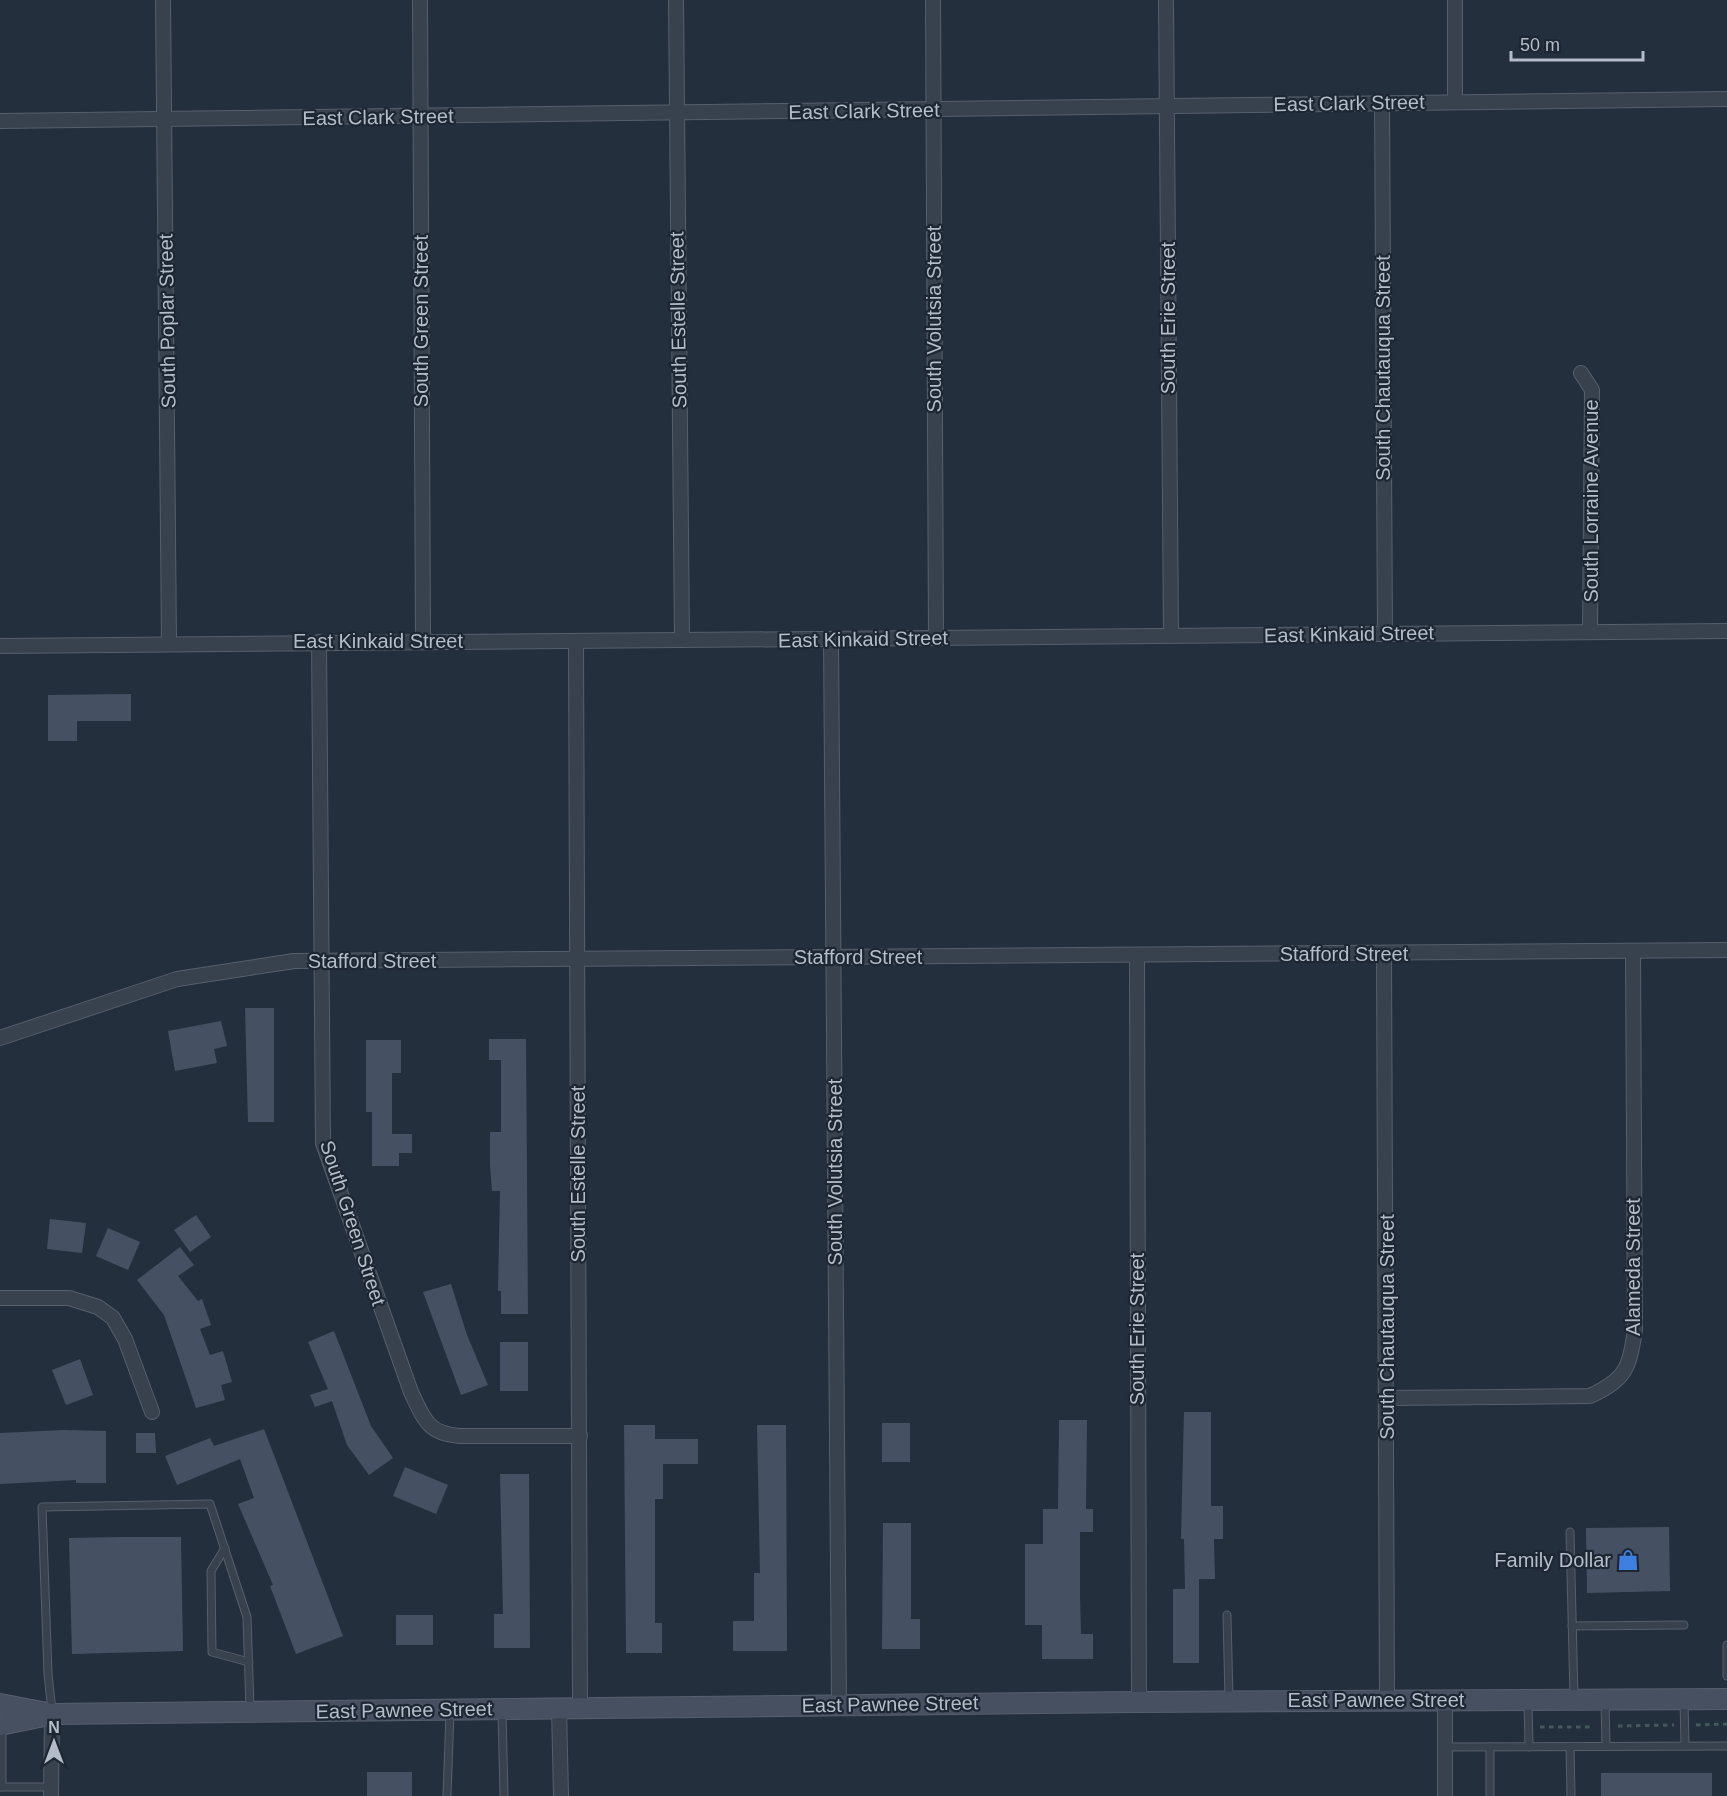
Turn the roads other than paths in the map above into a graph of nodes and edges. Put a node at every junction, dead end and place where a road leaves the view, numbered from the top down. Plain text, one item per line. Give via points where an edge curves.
1 (163, 0) edge
2 (420, 0) edge
3 (676, 0) edge
4 (933, 0) edge
5 (1166, 0) edge
6 (1455, 0) edge
7 (1727, 99) edge
8 (1455, 102) junction
9 (1382, 103) junction
10 (1167, 106) junction
11 (933, 110) junction
12 (676, 114) junction
13 (420, 116) junction
14 (165, 119) junction
15 (0, 121) edge
16 (1581, 373) dead end
17 (1727, 631) edge
18 (1590, 632) junction
19 (1385, 633) junction
20 (1171, 635) junction
21 (936, 638) junction
22 (831, 639) junction
23 (576, 640) junction
24 (682, 640) junction
25 (423, 641) junction
26 (169, 642) junction
27 (319, 642) junction
28 (0, 646) edge
29 (1727, 950) edge
30 (1633, 951) junction
31 (1384, 954) junction
32 (1137, 955) junction
33 (833, 957) junction
34 (577, 960) junction
35 (319, 961) junction
36 (0, 1038) edge
37 (0, 1298) edge
38 (1388, 1398) junction
39 (152, 1412) dead end
40 (580, 1436) junction
41 (1570, 1532) dead end
42 (225, 1548) junction
43 (1227, 1615) dead end
44 (1684, 1624) dead end
45 (1572, 1626) junction
46 (1727, 1645) edge
47 (249, 1662) junction
48 (1727, 1676) edge
49 (1528, 1699) junction
50 (1574, 1699) junction
51 (1605, 1699) junction
52 (1684, 1699) junction
53 (1727, 1699) edge
54 (1388, 1700) junction
55 (1445, 1700) junction
56 (1229, 1701) junction
57 (1139, 1702) junction
58 (0, 1704) edge
59 (838, 1705) junction
60 (502, 1708) junction
61 (559, 1708) junction
62 (580, 1708) junction
63 (450, 1709) junction
64 (250, 1711) junction
65 (52, 1714) junction
66 (1, 1725) edge
67 (1606, 1746) junction
68 (1685, 1746) junction
69 (1727, 1746) edge
70 (1445, 1747) junction
71 (1490, 1747) junction
72 (1528, 1747) junction
73 (1570, 1747) junction
74 (1, 1787) edge
75 (51, 1792) edge
76 (447, 1796) edge
77 (504, 1796) edge
78 (561, 1796) edge
79 (1445, 1796) edge
80 (1490, 1796) edge
81 (1571, 1796) edge

1 - 14 street, South Poplar Street
2 - 13 street, South Green Street
3 - 12 street, South Estelle Street
4 - 11 street, South Volutsia Street
5 - 10 street, South Erie Street
6 - 8 street
7 - 8 street, East Clark Street
8 - 9 street, East Clark Street
9 - 10 street, East Clark Street
9 - 19 street, South Chautauqua Street
10 - 11 street, East Clark Street
10 - 20 street, South Erie Street
11 - 12 street, East Clark Street
11 - 21 street, South Volutsia Street
12 - 13 street, East Clark Street
12 - 24 street, South Estelle Street
13 - 14 street, East Clark Street
13 - 25 street, South Green Street
14 - 15 street, East Clark Street
14 - 26 street, South Poplar Street
16 - 18 street, South Lorraine Avenue via 1592,390
17 - 18 street, East Kinkaid Street
18 - 19 street, East Kinkaid Street
19 - 20 street, East Kinkaid Street
20 - 21 street, East Kinkaid Street
21 - 22 street, East Kinkaid Street
22 - 24 street, East Kinkaid Street
22 - 33 street, South Volutsia Street
23 - 24 street, East Kinkaid Street
23 - 25 street, East Kinkaid Street
23 - 34 street, South Estelle Street
25 - 27 street, East Kinkaid Street
26 - 27 street, East Kinkaid Street
26 - 28 street, East Kinkaid Street
27 - 35 street, South Green Street
29 - 30 street, Stafford Street
30 - 31 street, Stafford Street
30 - 38 street, Alameda Street via 1635,1330 1625,1371 1613,1385 1590,1396
31 - 32 street, Stafford Street
31 - 38 street, South Chautauqua Street
32 - 33 street, Stafford Street
32 - 57 street, South Erie Street
33 - 34 street, Stafford Street
33 - 59 street, South Volutsia Street
34 - 35 street, Stafford Street
34 - 40 street, South Estelle Street
35 - 36 street, Stafford Street via 294,961 177,979
35 - 40 street, South Green Street via 322,1143 420,1411 440,1434
37 - 39 street via 69,1298 98,1307 113,1318 125,1339
38 - 54 street, South Chautauqua Street
40 - 62 street, South Estelle Street
41 - 45 lane
42 - 47 lane via 247,1617
42 - 47 lane via 211,1571 212,1652
42 - 65 lane via 210,1504 42,1507
43 - 56 lane
44 - 45 lane
45 - 50 lane
46 - 48 lane
47 - 64 lane
49 - 50 main road, East Pawnee Street
49 - 55 main road, East Pawnee Street
49 - 72 lane
50 - 51 main road, East Pawnee Street
51 - 52 main road, East Pawnee Street
51 - 67 lane
52 - 53 main road, East Pawnee Street
52 - 68 lane
54 - 55 main road, East Pawnee Street
54 - 56 main road, East Pawnee Street
55 - 70 street
56 - 57 main road, East Pawnee Street
57 - 59 main road, East Pawnee Street
58 - 65 main road, East Pawnee Street
59 - 62 main road, East Pawnee Street
60 - 61 main road, East Pawnee Street
60 - 63 main road, East Pawnee Street
60 - 77 lane
61 - 62 main road, East Pawnee Street
61 - 78 street
63 - 64 main road, East Pawnee Street
63 - 76 lane
64 - 65 main road, East Pawnee Street
65 - 66 main road, East Pawnee Street
65 - 75 street
66 - 74 lane
67 - 68 lane
67 - 73 lane
68 - 69 lane
70 - 71 lane
70 - 79 street
71 - 72 lane
71 - 80 lane
72 - 73 lane
73 - 81 lane
74 - 75 lane

